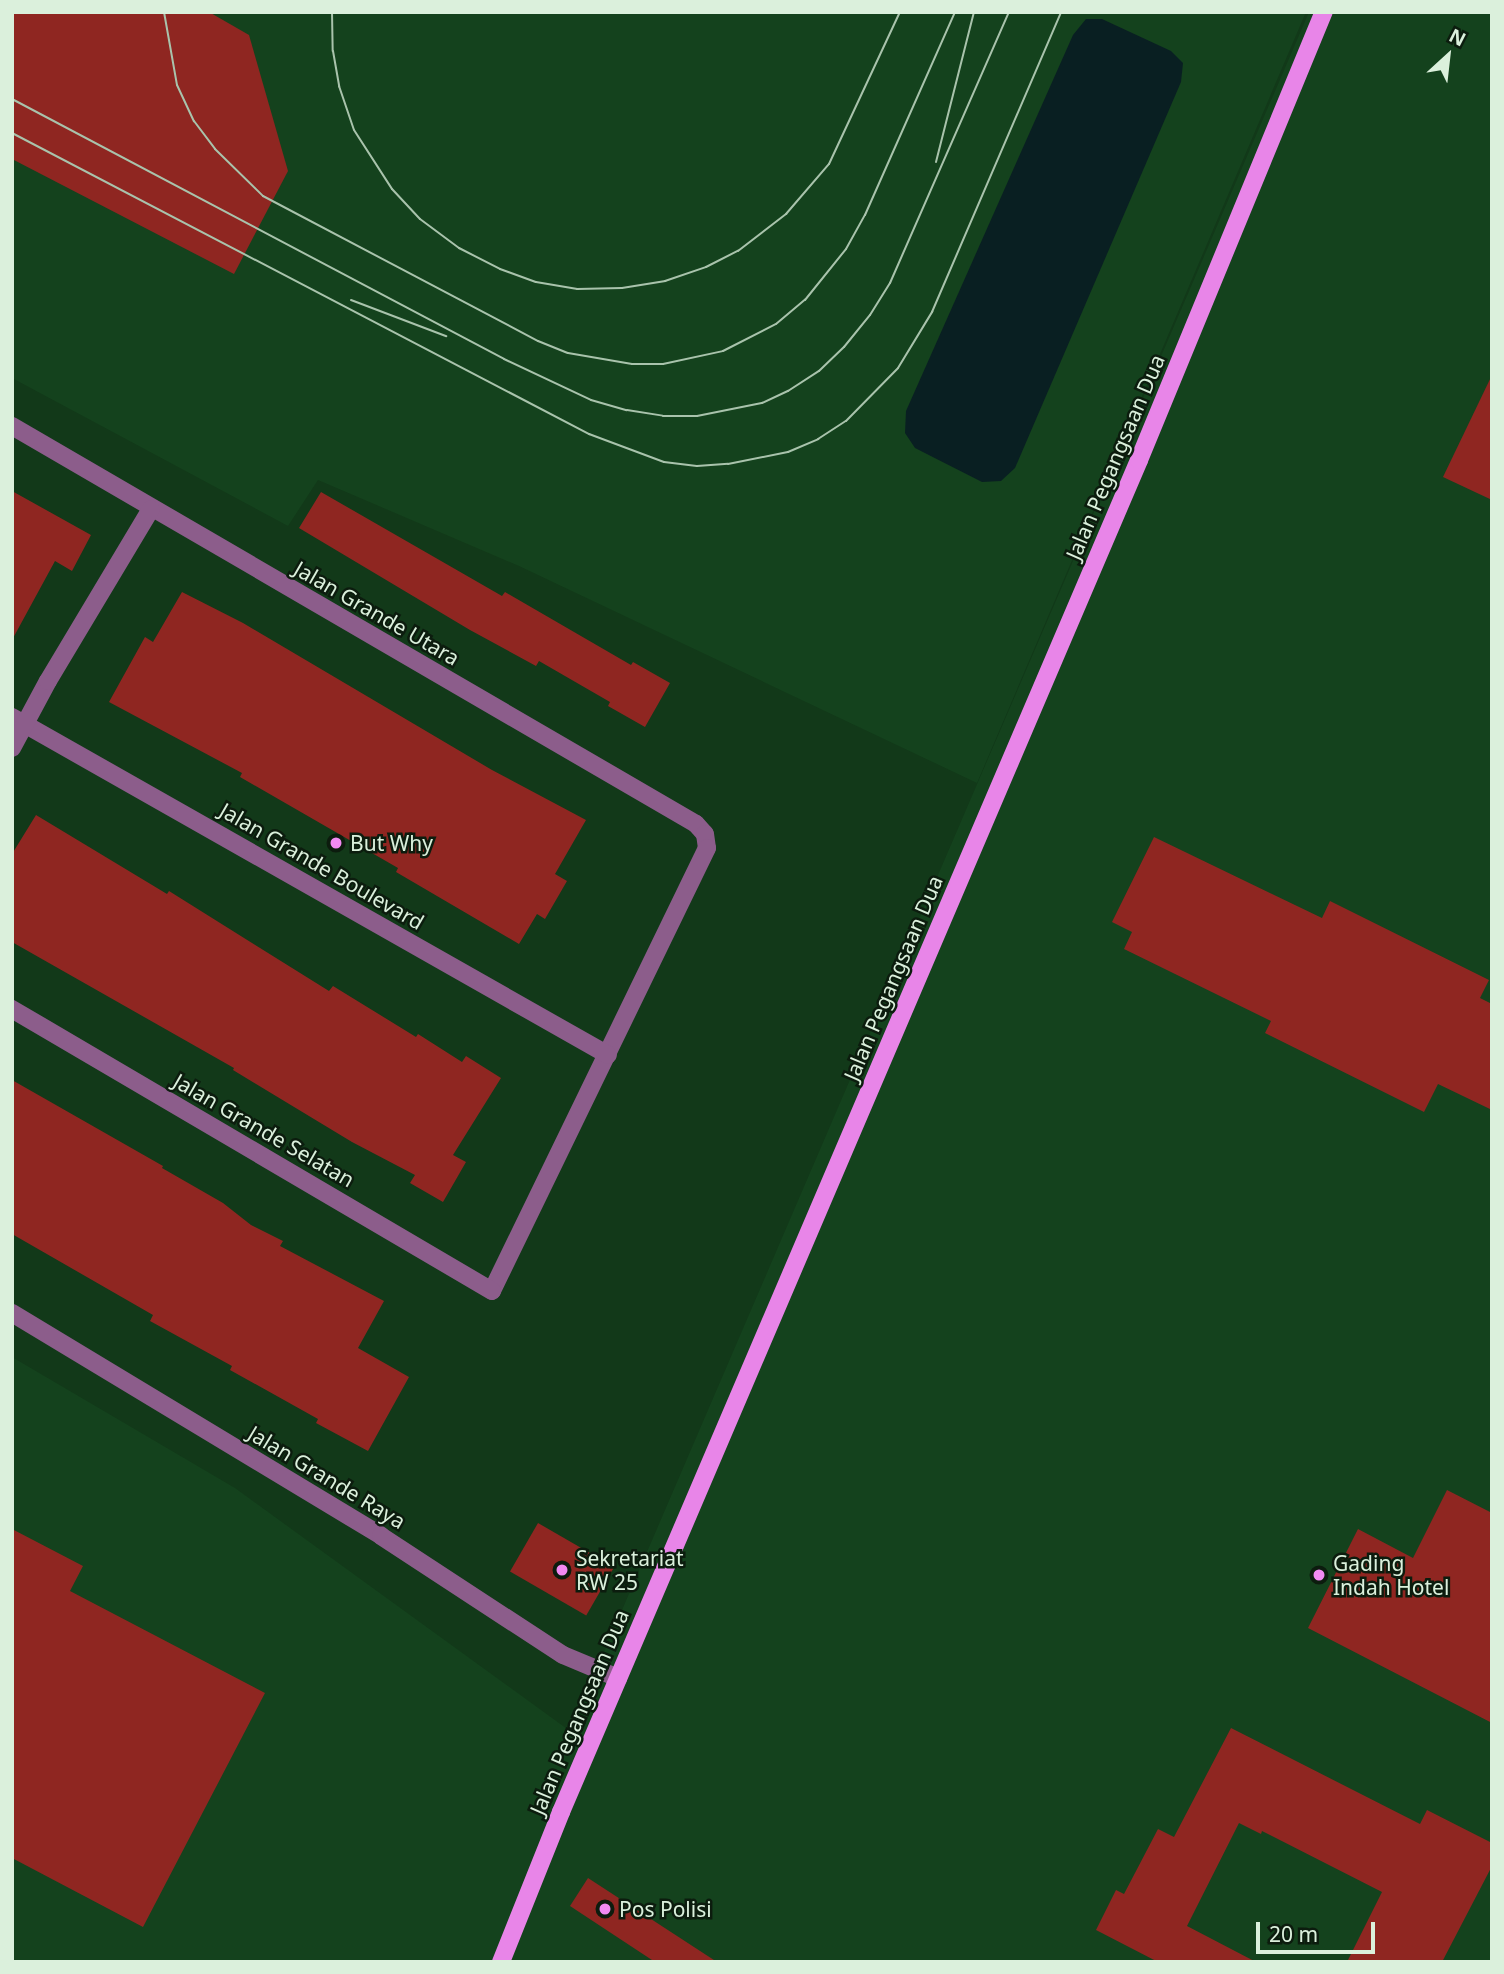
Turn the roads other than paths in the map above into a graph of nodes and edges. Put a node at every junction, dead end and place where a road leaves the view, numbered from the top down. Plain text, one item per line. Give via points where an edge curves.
1 (1324, 12) edge
2 (12, 426) edge
3 (151, 509) junction
4 (19, 720) edge
5 (12, 748) edge
6 (12, 1009) edge
7 (608, 1055) junction
8 (12, 1312) edge
9 (618, 1678) junction
10 (501, 1962) edge

1 - 9 main road, Jalan Pegangsaan Dua via 1107,535
2 - 3 street, Jalan Grande Utara
3 - 4 street
3 - 7 street, Jalan Grande Utara via 696,824 705,834 707,848
4 - 5 street
4 - 7 street, Jalan Grande Boulevard
6 - 7 street, Jalan Grande Selatan via 492,1291
8 - 9 street, Jalan Grande Raya via 381,1536 563,1654
9 - 10 main road, Jalan Pegangsaan Dua

